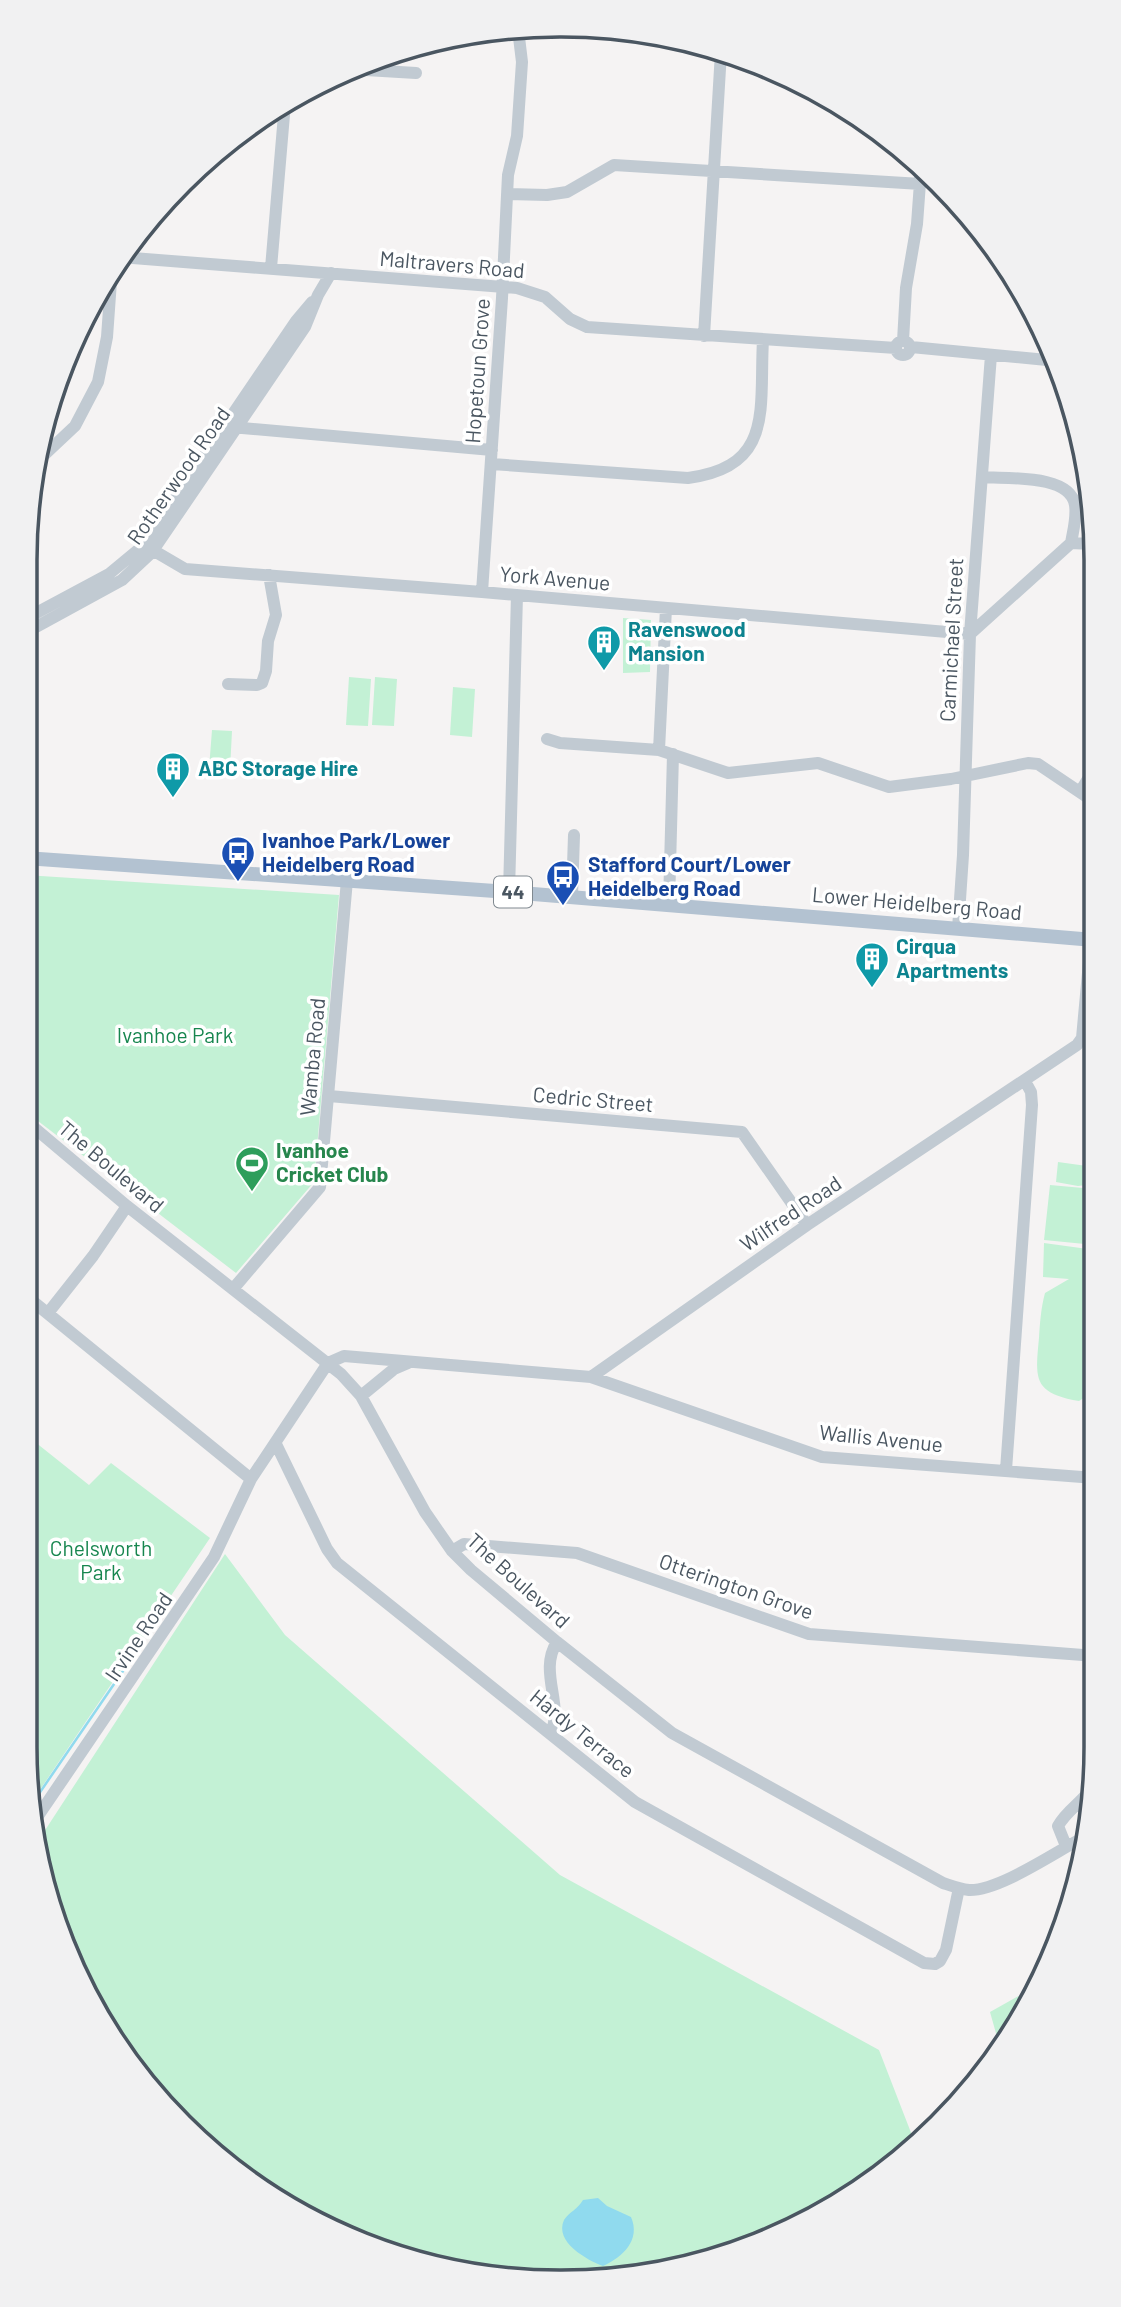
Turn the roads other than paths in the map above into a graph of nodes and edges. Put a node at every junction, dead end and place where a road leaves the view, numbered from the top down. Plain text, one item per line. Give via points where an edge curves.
1 (519, 39) edge
2 (721, 63) edge
3 (377, 71) edge
4 (416, 73) dead end
5 (284, 116) edge
6 (714, 171) junction
7 (921, 181) edge
8 (921, 184) junction
9 (507, 194) junction
10 (134, 258) edge
11 (271, 268) junction
12 (331, 273) junction
13 (503, 286) junction
14 (110, 294) edge
15 (704, 336) junction
16 (763, 340) junction
17 (903, 345) junction
18 (991, 355) junction
19 (1044, 360) edge
20 (231, 427) junction
21 (492, 450) junction
22 (49, 451) edge
23 (492, 464) junction
24 (983, 477) junction
25 (1071, 543) junction
26 (1084, 544) edge
27 (148, 548) junction
28 (269, 575) junction
29 (482, 592) junction
30 (517, 595) junction
31 (666, 608) junction
32 (37, 612) edge
33 (37, 626) edge
34 (970, 634) junction
35 (228, 684) dead end
36 (547, 739) dead end
37 (659, 750) junction
38 (673, 754) junction
39 (965, 775) junction
40 (1084, 786) edge
41 (1080, 792) junction
42 (1084, 795) edge
43 (574, 835) dead end
44 (37, 859) edge
45 (347, 880) junction
46 (509, 892) junction
47 (572, 897) junction
48 (669, 905) junction
49 (958, 929) junction
50 (1084, 939) edge
51 (1084, 1018) edge
52 (1025, 1081) junction
53 (329, 1096) junction
54 (37, 1131) edge
55 (127, 1206) junction
56 (807, 1225) junction
57 (233, 1289) junction
58 (37, 1305) edge
59 (48, 1314) junction
60 (328, 1363) junction
61 (409, 1363) junction
62 (591, 1377) junction
63 (361, 1396) junction
64 (276, 1444) junction
65 (1006, 1470) junction
66 (1084, 1477) edge
67 (251, 1479) junction
68 (452, 1550) junction
69 (557, 1642) junction
70 (1084, 1655) edge
71 (551, 1732) junction
72 (1081, 1803) edge
73 (41, 1812) edge
74 (1075, 1841) edge
75 (1066, 1846) junction
76 (958, 1888) junction

1 - 9 street, Hopetoun Grove via 517,136
2 - 6 street
3 - 4 street
5 - 11 street
6 - 8 street
6 - 9 street via 614,165 567,192
6 - 15 street
7 - 8 street
8 - 17 street
9 - 13 street, Hopetoun Grove
10 - 11 street, Maltravers Road
11 - 12 street, Maltravers Road
12 - 13 street, Maltravers Road
12 - 20 street, Rotherwood Road
13 - 15 street, Maltravers Road via 545,297 587,327
13 - 21 street, Hopetoun Grove
14 - 22 street via 98,382 75,426
15 - 16 street, Maltravers Road
16 - 17 street, Maltravers Road
16 - 23 street via 759,425 750,449 713,475 688,478
17 - 18 street, Maltravers Road
18 - 19 street, Maltravers Road
18 - 24 street, Carmichael Street
20 - 21 street
20 - 27 street, Rotherwood Road
21 - 23 street, Hopetoun Grove
23 - 29 street, Hopetoun Grove
24 - 25 street via 1050,482 1067,488 1076,513
24 - 34 street, Carmichael Street
25 - 26 street
25 - 34 street
27 - 28 street, York Avenue via 185,569
27 - 32 street, Rotherwood Road
27 - 33 street, Rotherwood Road via 122,580
28 - 29 street, York Avenue
28 - 35 street via 276,615 262,683
29 - 30 street, York Avenue
30 - 31 street, York Avenue
30 - 46 street
31 - 34 street, York Avenue
31 - 37 street
34 - 39 street, Carmichael Street
36 - 37 street
37 - 38 street
38 - 39 street via 728,773 818,763 890,786
38 - 48 street
39 - 41 street via 1038,764
39 - 49 street, Carmichael Street
40 - 41 street
41 - 42 street
43 - 47 street
44 - 45 main road, Lower Heidelberg Road / 44
45 - 46 main road, Lower Heidelberg Road / 44
45 - 53 street, Wamba Road
46 - 47 main road, Lower Heidelberg Road / 44
47 - 48 main road, Lower Heidelberg Road / 44
48 - 49 main road, Lower Heidelberg Road / 44
49 - 50 main road, Lower Heidelberg Road / 44
51 - 52 street, Wilfred Road via 1077,1045
52 - 56 street, Wilfred Road
52 - 65 street via 1032,1105
53 - 56 street, Cedric Street via 741,1132
53 - 57 street, Wamba Road via 320,1186
54 - 55 street, The Boulevard
55 - 57 street, The Boulevard
55 - 59 street
56 - 62 street, Wilfred Road
57 - 60 street, The Boulevard
58 - 59 street
59 - 67 street
60 - 61 street via 344,1356
60 - 63 street, The Boulevard
60 - 64 street, Irvine Road
61 - 62 street
61 - 63 street via 394,1369
62 - 65 street, Wallis Avenue via 822,1457
63 - 68 street, The Boulevard via 425,1512
64 - 67 street, Irvine Road
64 - 71 street, Hardy Terrace via 337,1563
65 - 66 street, Wallis Avenue
67 - 73 street, Irvine Road via 214,1557
68 - 69 street, The Boulevard
68 - 70 street, Otterington Grove via 464,1544 578,1553 809,1633
69 - 71 street via 550,1653
69 - 76 street, The Boulevard via 672,1734
71 - 76 street, Hardy Terrace via 645,1807 924,1963 935,1964 946,1950
72 - 75 street via 1058,1826
74 - 75 street, The Boulevard
75 - 76 street, The Boulevard via 993,1886

